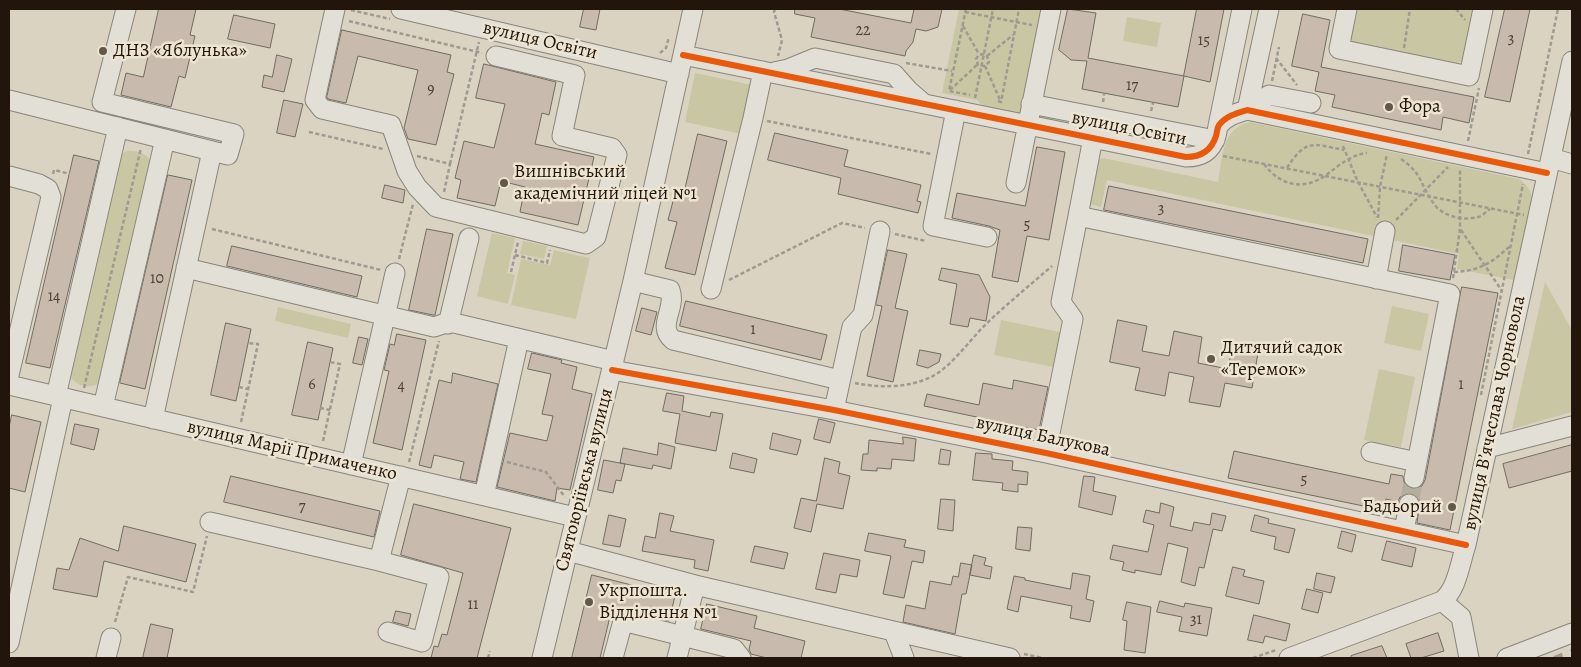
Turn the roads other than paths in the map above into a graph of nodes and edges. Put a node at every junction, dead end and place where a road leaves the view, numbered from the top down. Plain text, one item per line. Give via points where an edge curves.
1 (126, 9) edge
2 (401, 9) edge
3 (693, 9) edge
4 (1051, 9) edge
5 (1242, 9) edge
6 (1268, 9) edge
7 (1347, 9) edge
8 (1483, 9) edge
9 (334, 13) edge
10 (683, 55) junction
11 (496, 56) road end
12 (1572, 61) edge
13 (771, 67) junction
14 (678, 74) junction
15 (9, 100) edge
16 (1311, 103) road end
17 (968, 107) junction
18 (1247, 110) junction
19 (1030, 112) junction
20 (118, 127) junction
21 (1093, 138) junction
22 (165, 139) junction
23 (1213, 139) junction
24 (212, 151) junction
25 (1572, 164) edge
26 (1549, 166) junction
27 (9, 176) edge
28 (1016, 183) dead end
29 (1078, 216) junction
30 (1382, 225) road end
31 (880, 231) road end
32 (987, 237) dead end
33 (469, 238) dead end
34 (186, 268) junction
35 (395, 273) road end
36 (1376, 279) junction
37 (633, 281) junction
38 (711, 289) road end
39 (385, 316) junction
40 (445, 324) junction
41 (519, 339) junction
42 (613, 365) junction
43 (9, 375) edge
44 (840, 380) junction
45 (9, 385) edge
46 (60, 397) junction
47 (103, 407) junction
48 (834, 410) junction
49 (152, 419) junction
50 (1572, 426) edge
51 (1487, 448) junction
52 (1371, 452) dead end
53 (1046, 453) junction
54 (351, 465) junction
55 (404, 472) junction
56 (486, 487) dead end
57 (1409, 504) tunnel mouth
58 (576, 512) junction
59 (210, 522) road end
60 (1404, 531) junction
61 (1466, 545) junction
62 (568, 551) junction
63 (379, 561) junction
64 (694, 585) junction
65 (1442, 601) junction
66 (388, 632) dead end
67 (894, 632) junction
68 (1572, 633) edge
69 (682, 636) junction
70 (111, 638) road end
71 (9, 643) edge
72 (106, 658) edge
73 (542, 658) edge
74 (613, 658) edge
75 (677, 658) edge
76 (741, 658) edge
77 (904, 658) edge
78 (1010, 658) edge
79 (1289, 658) edge
80 (1469, 658) edge
81 (1507, 658) edge

1 - 24 street via 102,102 234,134 228,155
2 - 14 street, вулиця Освіти
3 - 10 street, Святоюріївська вулиця
4 - 19 street
5 - 23 street
6 - 18 street
7 - 8 street via 1339,49 1469,76
9 - 11 street via 315,100 322,108 391,125 407,171 436,207 586,244 596,237 617,155 612,148 562,136 575,74
10 - 13 street, вулиця Освіти
10 - 14 street, Святоюріївська вулиця
12 - 26 street, вулиця Вʼячеслава Чорновола
13 - 17 street, вулиця Освіти via 926,104
13 - 38 street via 753,118
14 - 37 street, Святоюріївська вулиця
15 - 20 street
16 - 18 street, вулиця Освіти via 1269,95
17 - 19 street, вулиця Освіти
17 - 32 street via 946,157 933,226
18 - 23 street, вулиця Освіти via 1231,116
18 - 26 street via 1336,128 1385,149 1460,155 1525,169
19 - 21 street, вулиця Освіти
19 - 23 street
19 - 28 street
20 - 22 street
20 - 46 street
21 - 23 street, вулиця Освіти via 1186,157 1196,157
21 - 29 street
22 - 24 street
22 - 47 street
24 - 34 street
25 - 26 street
26 - 51 street, вулиця Вʼячеслава Чорновола
27 - 43 street via 39,184 48,189 51,197
29 - 36 street
29 - 53 street via 1061,302 1073,319
30 - 36 street
31 - 44 street via 863,315 852,327
33 - 40 street
34 - 39 street, вулиця Балукова
34 - 49 street
35 - 39 street
36 - 52 street via 1450,294 1416,470
37 - 42 street, Святоюріївська вулиця
37 - 44 street via 670,290 673,297 666,328 667,335 673,340
39 - 40 street, вулиця Балукова via 434,327
39 - 54 street
40 - 41 street, вулиця Балукова via 454,323
41 - 42 street, вулиця Балукова
41 - 56 street
42 - 48 street, вулиця Балукова
42 - 58 street, Святоюріївська вулиця
44 - 48 street
45 - 46 street, вулиця Марії Примаченко
46 - 47 street, вулиця Марії Примаченко
46 - 71 street
47 - 49 street, вулиця Марії Примаченко
48 - 53 street, вулиця Балукова
49 - 54 street, вулиця Марії Примаченко
50 - 51 street
51 - 61 street, вулиця Вʼячеслава Чорновола
53 - 60 street, вулиця Балукова
54 - 55 street, вулиця Марії Примаченко
55 - 58 street, вулиця Марії Примаченко
55 - 63 street
57 - 60 street
58 - 62 street, Святоюріївська вулиця
59 - 63 street
60 - 61 street, вулиця Балукова
61 - 65 street, вулиця Вʼячеслава Чорновола via 1453,587
62 - 64 street
62 - 73 street, Святоюріївська вулиця
63 - 66 street via 439,577 422,642
64 - 67 street
64 - 69 street
65 - 79 street
65 - 80 street via 1461,617
67 - 77 street
67 - 78 street
68 - 81 street
69 - 74 street via 623,621
69 - 75 street
69 - 76 street via 734,649
70 - 72 street

